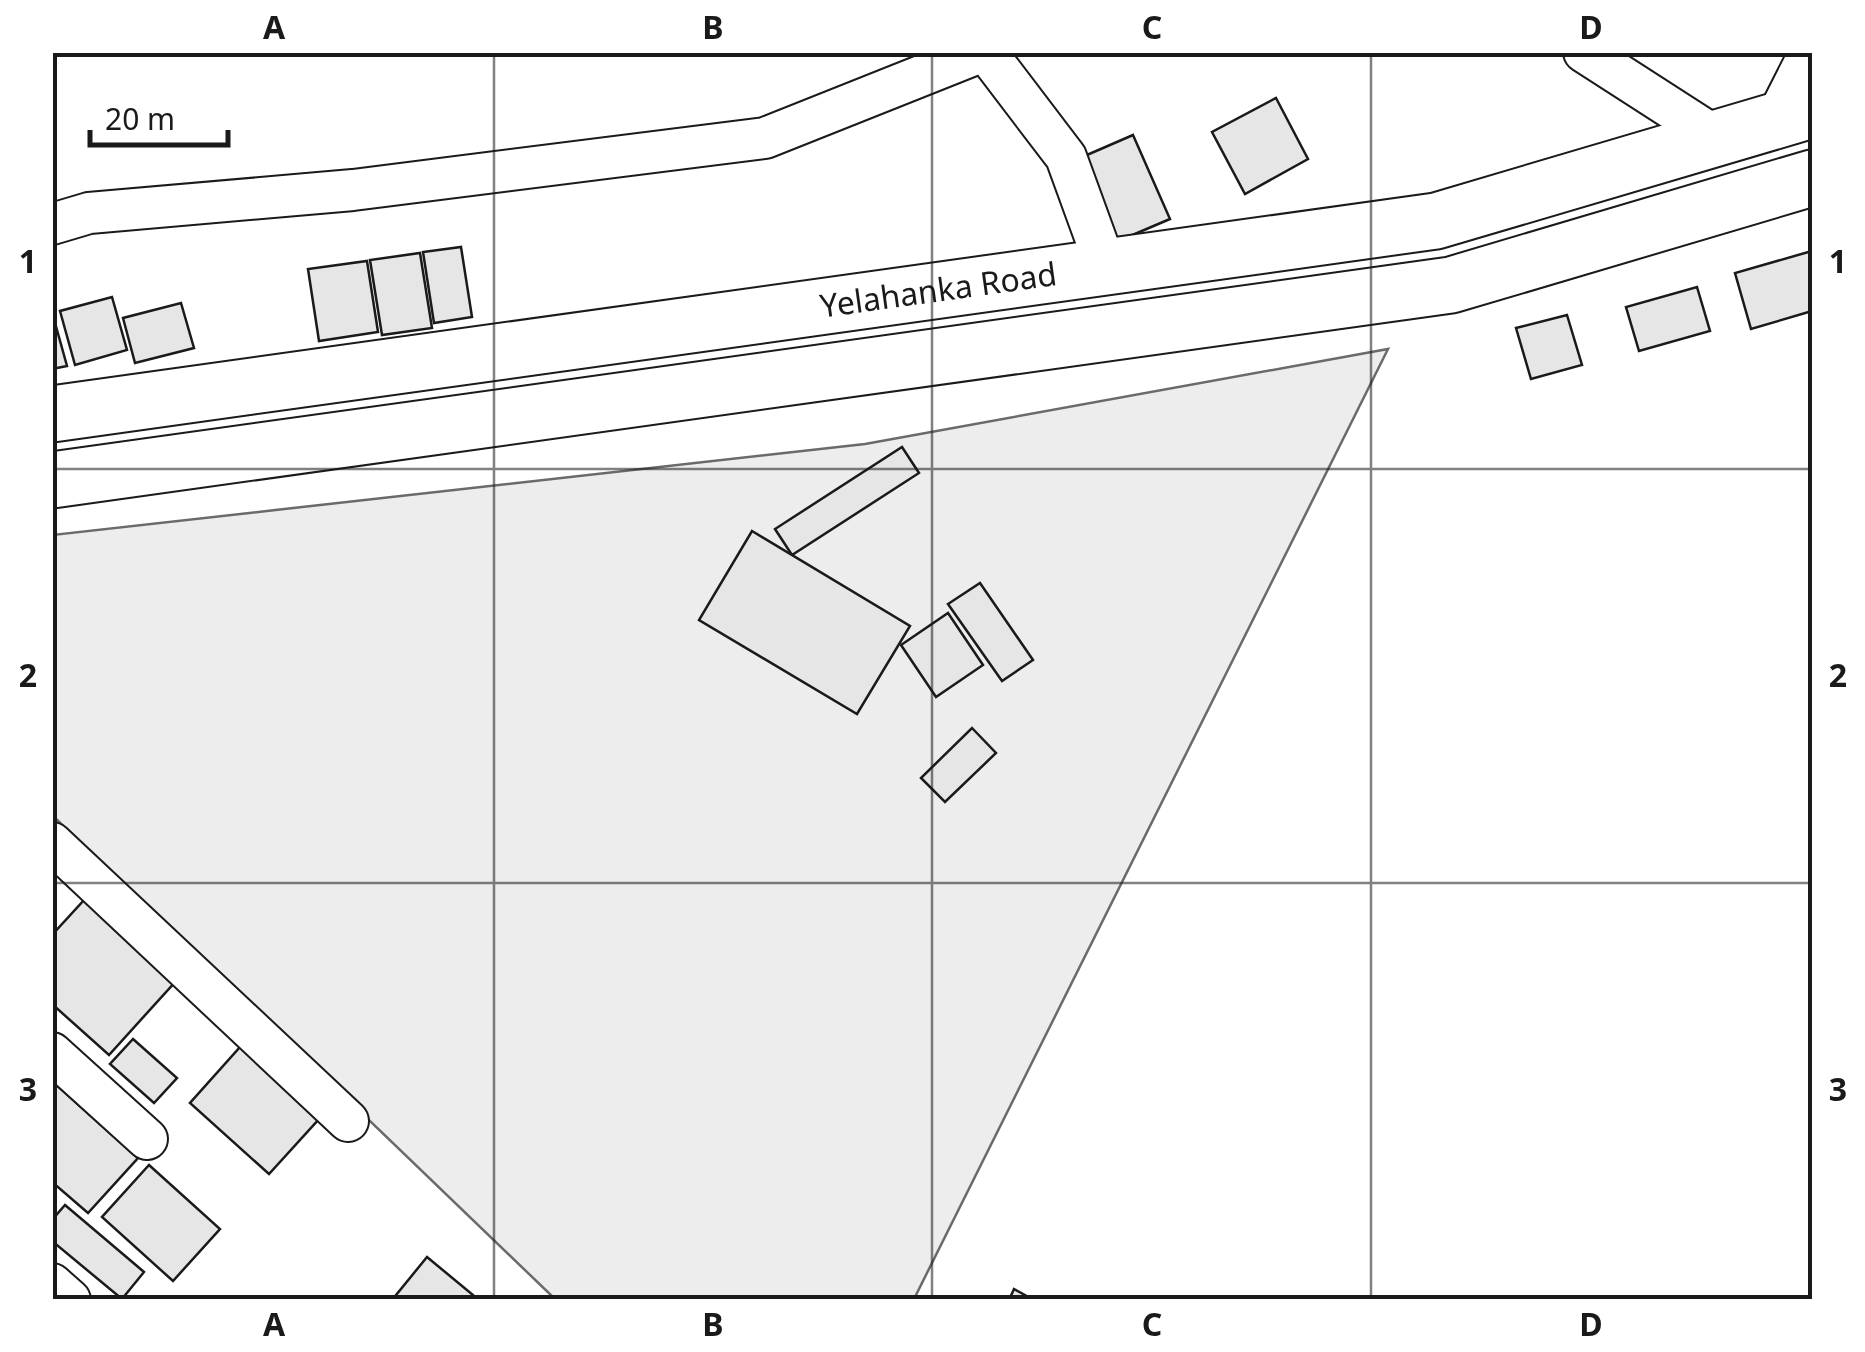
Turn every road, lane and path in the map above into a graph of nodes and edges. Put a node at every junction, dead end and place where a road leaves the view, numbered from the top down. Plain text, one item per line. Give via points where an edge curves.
1 (983, 52) edge
2 (1584, 52) edge
3 (1810, 52) edge
4 (1794, 116) edge
5 (1716, 137) junction
6 (1812, 178) edge
7 (52, 224) edge
8 (1106, 267) junction
9 (52, 414) edge
10 (52, 480) edge
11 (52, 843) edge
12 (52, 1053) edge
13 (348, 1121) dead end
14 (146, 1138) dead end
15 (52, 1284) edge
16 (70, 1300) edge

1 - 7 street via 765,138 353,190 89,213
1 - 8 street via 1066,157
2 - 5 street
3 - 4 street
4 - 5 main road, Yelahanka Road
5 - 8 main road, Yelahanka Road via 1436,221
6 - 10 main road, Yelahanka Road via 1450,285
8 - 9 main road, Yelahanka Road
11 - 13 street
12 - 14 street
15 - 16 street

